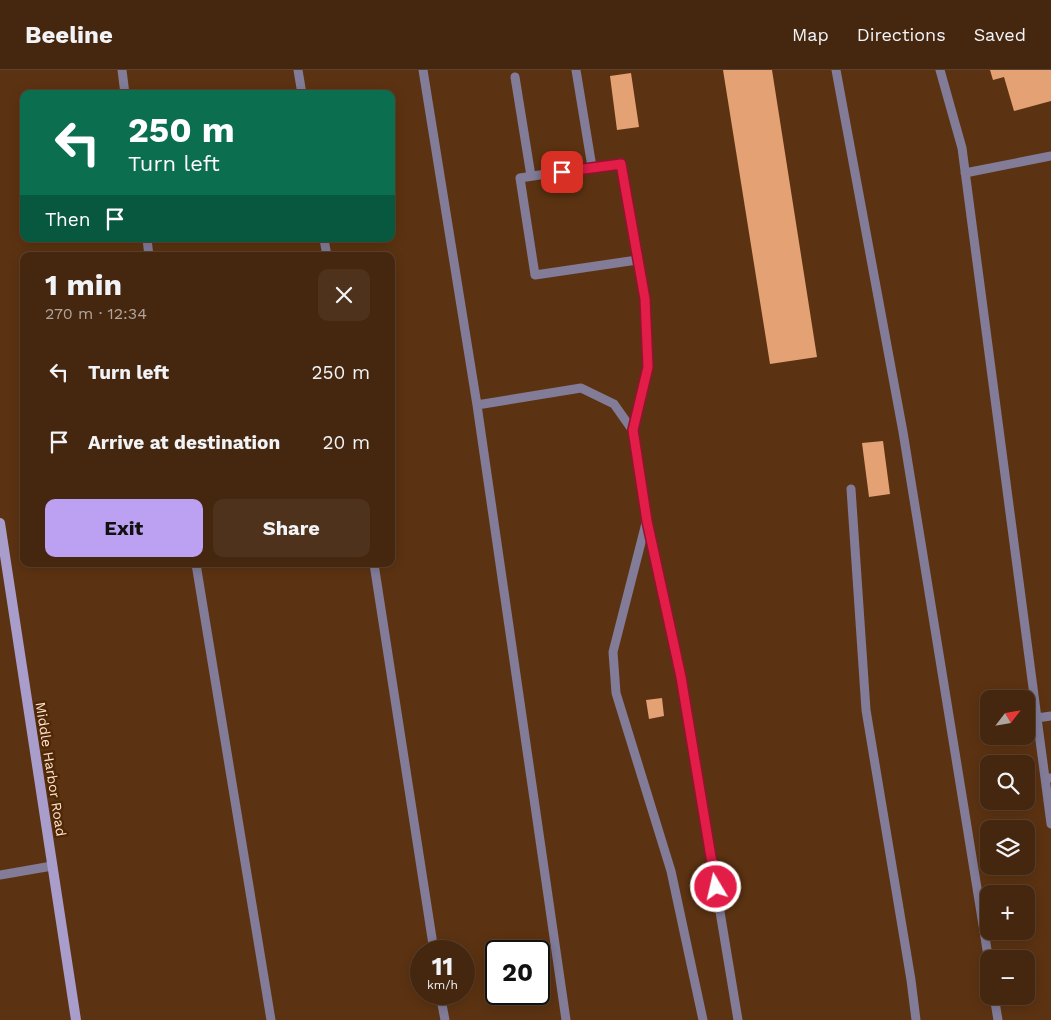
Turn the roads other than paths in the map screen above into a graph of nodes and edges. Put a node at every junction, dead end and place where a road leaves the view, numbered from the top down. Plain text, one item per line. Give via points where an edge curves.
1 (122, 70) edge
2 (298, 70) edge
3 (423, 70) edge
4 (576, 70) edge
5 (836, 70) edge
6 (940, 70) edge
7 (515, 77) dead end
8 (124, 90) edge
9 (301, 90) edge
10 (1051, 156) edge
11 (592, 167) junction
12 (965, 172) junction
13 (531, 176) junction
14 (637, 260) junction
15 (477, 405) junction
16 (633, 430) junction
17 (851, 489) dead end
18 (647, 521) junction
19 (0, 523) edge
20 (196, 567) edge
21 (374, 567) edge
22 (1051, 716) edge
23 (1037, 718) junction
24 (1048, 778) edge
25 (1051, 824) edge
26 (52, 866) junction
27 (0, 875) edge
28 (432, 940) edge
29 (987, 950) edge
30 (442, 1005) edge
31 (996, 1005) edge
32 (76, 1020) edge
33 (271, 1020) edge
34 (444, 1020) edge
35 (566, 1020) edge
36 (703, 1020) edge
37 (738, 1020) edge
38 (916, 1020) edge
39 (998, 1020) edge

1 - 8 lane
2 - 9 lane
3 - 15 lane
4 - 11 lane
5 - 29 lane via 903,432
6 - 12 lane via 962,148
7 - 13 lane
10 - 12 lane
11 - 13 lane
11 - 14 lane via 621,164
12 - 23 lane
13 - 14 lane via 520,178 535,275
14 - 16 lane via 645,299 648,367
15 - 16 lane via 581,388 614,404
15 - 35 lane
16 - 18 lane
17 - 38 lane via 866,710
18 - 36 lane via 613,652 616,693 672,871
18 - 37 lane via 681,677
19 - 26 main road, Middle Harbor Road
20 - 33 lane
21 - 28 lane
22 - 23 lane
23 - 24 lane
24 - 25 lane
26 - 27 lane
26 - 32 main road, Middle Harbor Road
30 - 34 lane
31 - 39 lane

